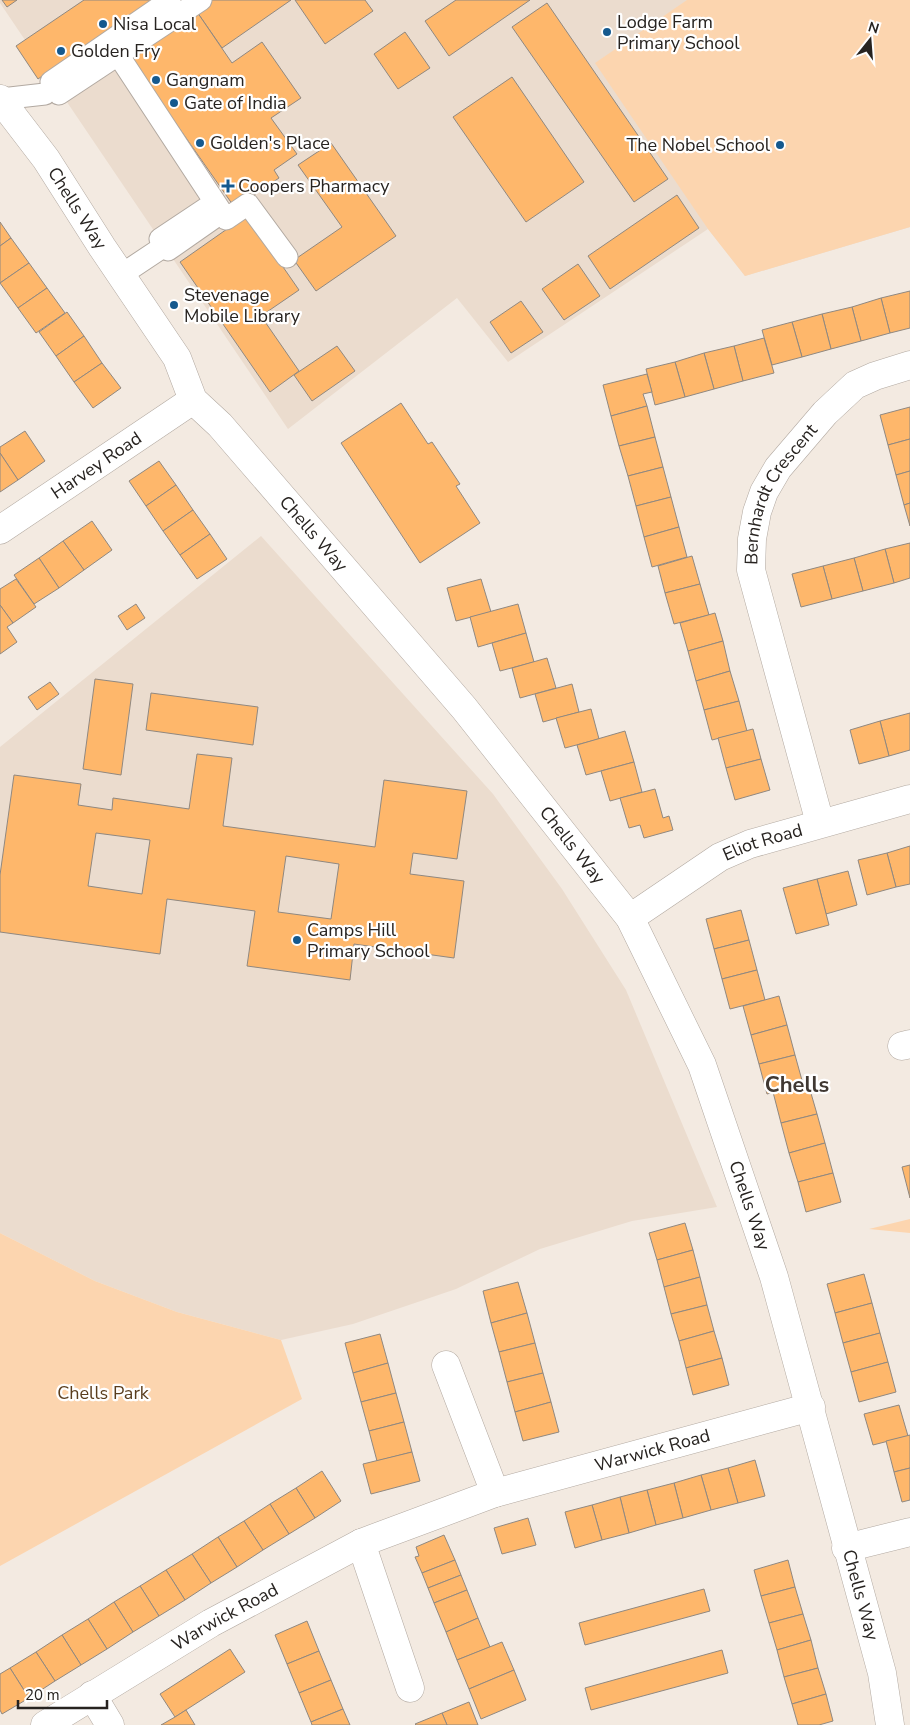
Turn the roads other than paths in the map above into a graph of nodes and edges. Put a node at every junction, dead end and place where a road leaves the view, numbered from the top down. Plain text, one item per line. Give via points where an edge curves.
1 (170, 0) edge
2 (201, 0) edge
3 (113, 49) junction
4 (45, 94) dead end
5 (0, 99) edge
6 (157, 251) dead end
7 (288, 257) dead end
8 (121, 275) junction
9 (910, 366) edge
10 (194, 400) junction
11 (0, 530) edge
12 (910, 799) edge
13 (820, 823) junction
14 (630, 918) junction
15 (446, 1365) dead end
16 (810, 1407) junction
17 (495, 1492) junction
18 (910, 1532) edge
19 (361, 1543) junction
20 (846, 1548) junction
21 (410, 1688) dead end
22 (92, 1696) junction
23 (45, 1725) edge
24 (110, 1725) edge
25 (890, 1725) edge

1 - 3 street
2 - 3 street
3 - 7 street via 226,219 248,204
4 - 5 street
5 - 8 street, Chells Way via 46,158
6 - 8 street
8 - 10 street, Chells Way via 178,358
9 - 13 street, Bernhardt Crescent via 854,385 825,413 778,468 764,492 752,539 751,570
10 - 11 street, Harvey Road
10 - 14 street, Chells Way via 220,424 464,708
12 - 13 street, Eliot Road
13 - 14 street, Eliot Road via 750,844 720,857
14 - 16 street, Chells Way via 702,1065 774,1277
15 - 17 street
16 - 17 street, Warwick Road
16 - 20 street, Chells Way
17 - 19 street, Warwick Road
18 - 20 street
19 - 21 street
19 - 22 street, Warwick Road via 211,1623
20 - 25 street, Chells Way via 882,1673
22 - 23 street, Warwick Road
22 - 24 street

